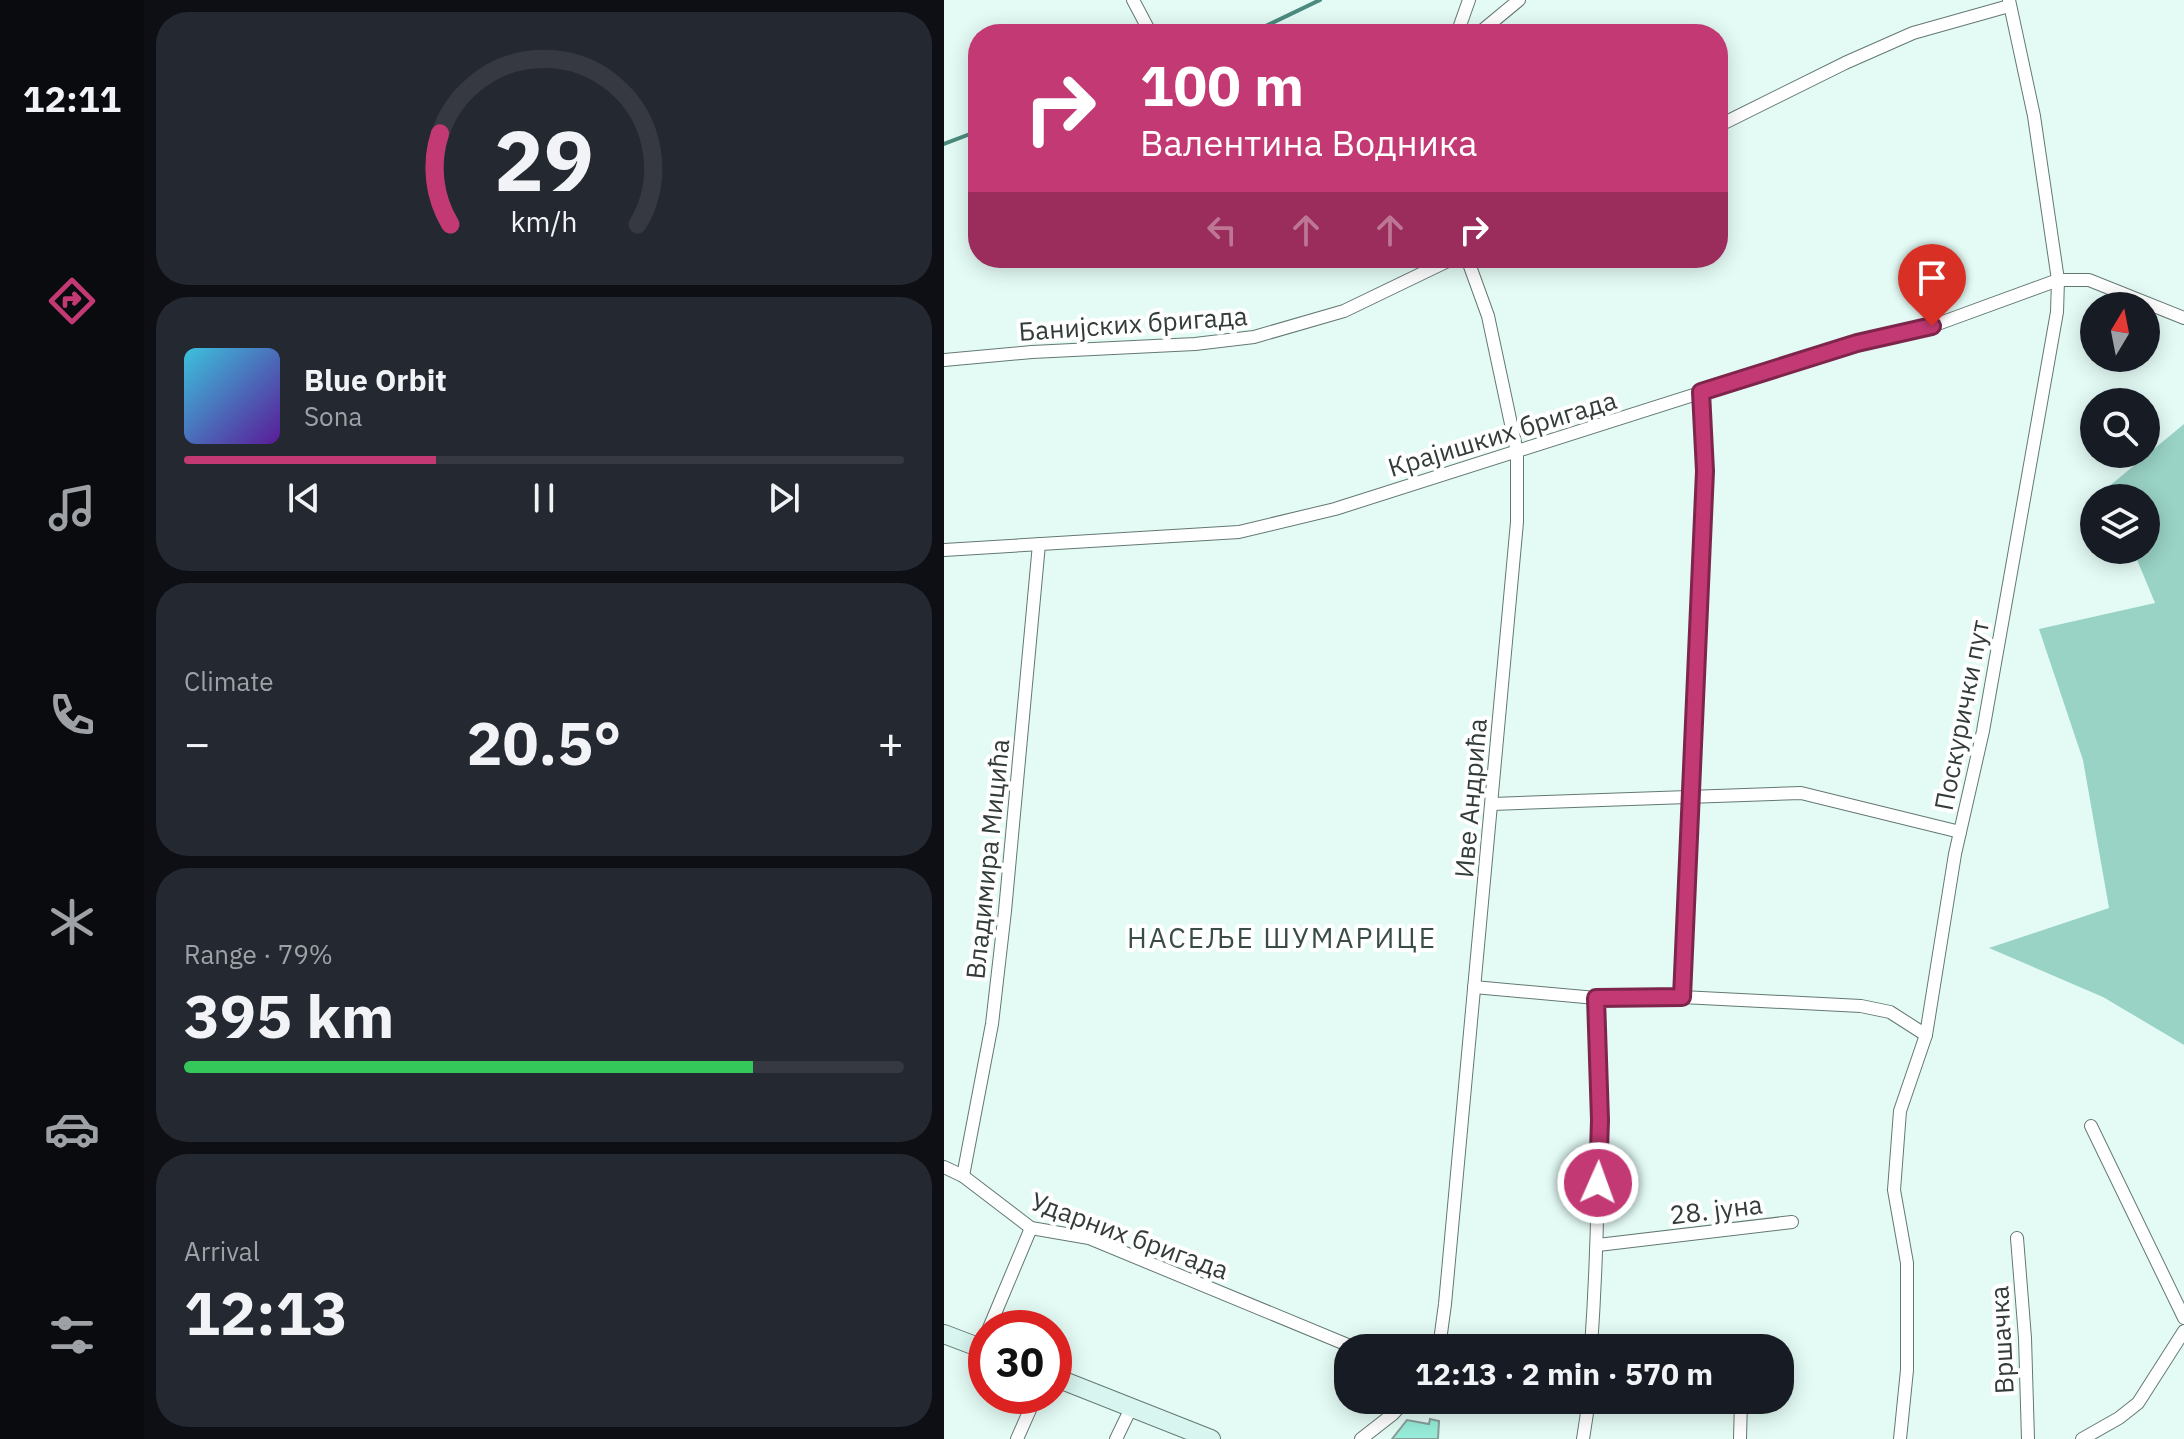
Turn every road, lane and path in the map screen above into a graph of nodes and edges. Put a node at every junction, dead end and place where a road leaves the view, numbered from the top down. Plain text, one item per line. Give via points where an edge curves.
1 (1133, 0) edge
2 (1469, 0) edge
3 (1519, 0) edge
4 (2009, 3) edge
5 (1146, 24) edge
6 (1461, 24) edge
7 (1490, 24) edge
8 (1728, 121) edge
9 (1433, 268) edge
10 (1471, 268) edge
11 (2058, 280) junction
12 (2184, 318) edge
13 (944, 360) edge
14 (1701, 392) junction
15 (1517, 452) junction
16 (1039, 544) junction
17 (944, 550) edge
18 (1690, 796) junction
19 (1492, 804) junction
20 (1960, 832) junction
21 (1474, 987) junction
22 (1682, 997) junction
23 (1596, 998) junction
24 (1926, 1035) junction
25 (2091, 1126) dead end
26 (944, 1167) edge
27 (963, 1176) junction
28 (1792, 1222) dead end
29 (1031, 1228) junction
30 (2017, 1238) dead end
31 (1598, 1245) junction
32 (997, 1310) edge
33 (2184, 1318) edge
34 (2184, 1331) edge
35 (944, 1334) edge
36 (1441, 1334) edge
37 (1592, 1334) edge
38 (1334, 1339) edge
39 (968, 1340) edge
40 (1072, 1384) edge
41 (1131, 1408) junction
42 (1028, 1414) edge
43 (1393, 1414) edge
44 (1587, 1414) edge
45 (1741, 1414) edge
46 (1017, 1439) edge
47 (1116, 1439) edge
48 (1211, 1439) edge
49 (1361, 1439) edge
50 (1583, 1439) edge
51 (1740, 1439) edge
52 (1900, 1439) edge
53 (2028, 1439) edge
54 (2082, 1439) edge

1 - 5 street
2 - 6 street
3 - 7 street
4 - 8 street via 1913,33
4 - 11 street, Поскурички пут via 2034,116
9 - 13 street, Банијских бригада via 1344,311 1254,337
10 - 15 street, Иве Андрића via 1488,316
11 - 12 street via 2089,280
11 - 14 street, Крајишких бригада via 1932,326 1857,343
11 - 20 street, Поскурички пут via 2042,407
14 - 15 street, Крајишких бригада
14 - 18 street via 1705,471
15 - 16 street, Крајишких бригада via 1335,509 1239,532
15 - 19 street, Иве Андрића via 1517,522
16 - 17 street, Крајишких бригада
16 - 27 street, Владимира Мицића via 995,996
18 - 19 street
18 - 20 street via 1801,793
18 - 22 street
19 - 21 street, Иве Андрића
20 - 24 street, Поскурички пут
21 - 23 street
21 - 36 street, Иве Андрића
22 - 23 street
22 - 24 street via 1861,1006 1890,1012
23 - 31 street
24 - 52 street, Поскурички пут via 1900,1111 1894,1190 1907,1263 1907,1370
25 - 33 street
26 - 27 street, Ударних бригада
27 - 29 street, Ударних бригада
28 - 31 street, 28. јуна
29 - 32 street
29 - 38 street, Ударних бригада via 1089,1238
30 - 53 street, Вршачка
31 - 37 street
34 - 54 street via 2138,1403
35 - 39 main road
40 - 41 main road
41 - 47 street
41 - 48 main road
42 - 46 street
43 - 49 street
44 - 50 street
45 - 51 street

